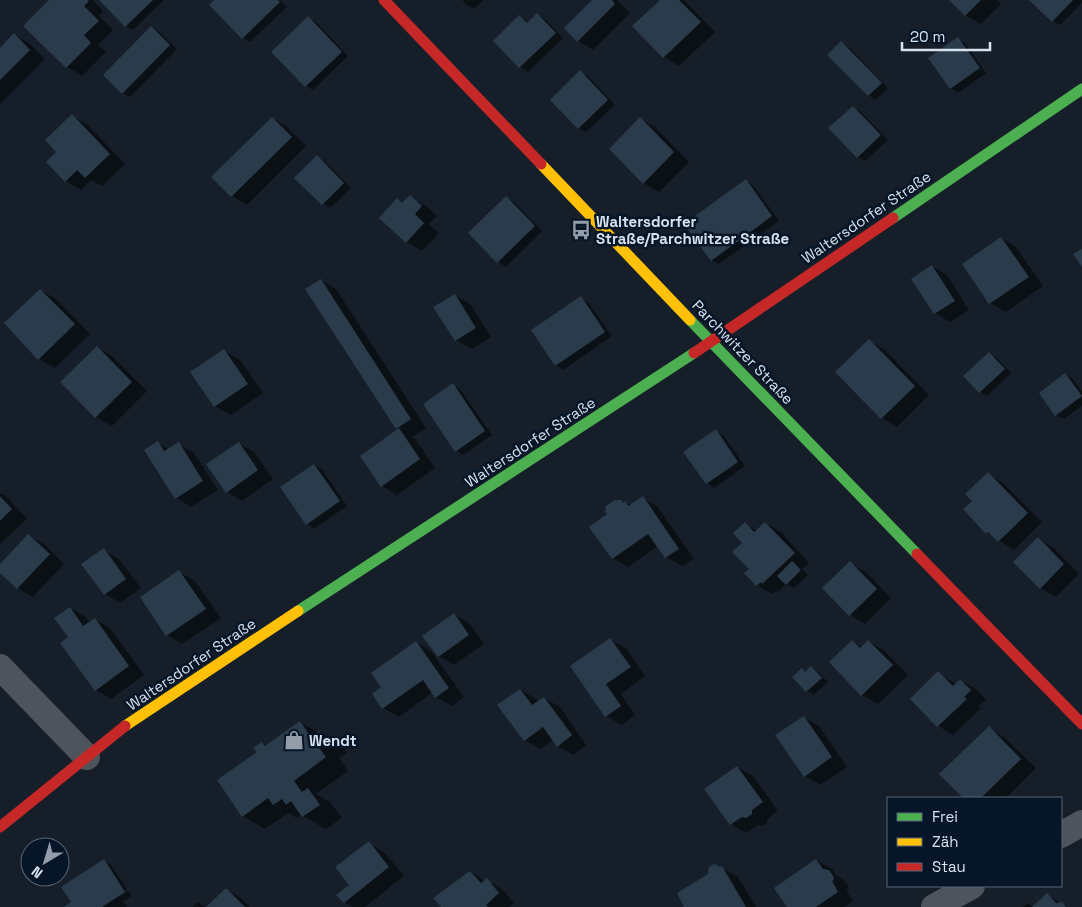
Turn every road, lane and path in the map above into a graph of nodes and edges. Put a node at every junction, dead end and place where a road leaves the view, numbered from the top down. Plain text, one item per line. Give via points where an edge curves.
1 (384, 0) edge
2 (1082, 89) edge
3 (711, 342) junction
4 (0, 667) edge
5 (1082, 724) edge
6 (87, 757) junction
7 (1082, 823) edge
8 (0, 828) edge
9 (1062, 834) edge
10 (970, 887) edge
11 (934, 907) edge

1 - 3 street, Parchwitzer Straße
2 - 3 street, Waltersdorfer Straße
3 - 5 street, Parchwitzer Straße
3 - 6 street, Waltersdorfer Straße via 236,651 125,726
4 - 6 street
6 - 8 street, Waltersdorfer Straße
7 - 9 street
10 - 11 street

